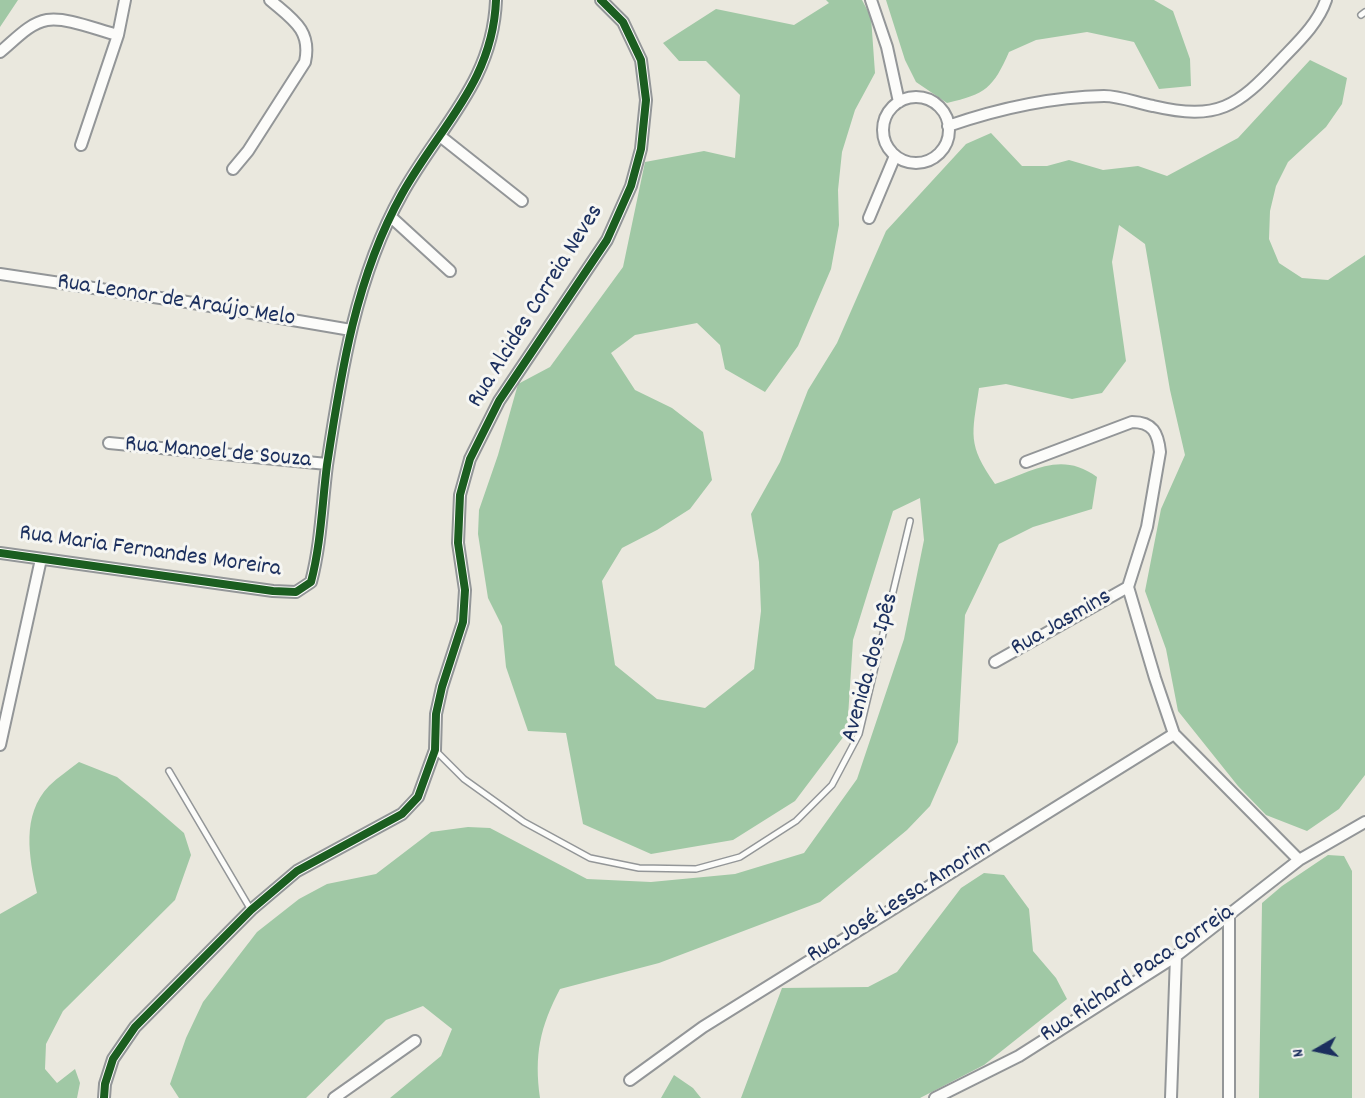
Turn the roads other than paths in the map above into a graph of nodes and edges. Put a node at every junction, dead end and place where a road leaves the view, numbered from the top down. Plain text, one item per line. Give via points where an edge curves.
1 (125, 0) edge
2 (270, 0) edge
3 (496, 0) edge
4 (601, 0) edge
5 (871, 0) edge
6 (1326, 0) edge
7 (118, 35) junction
8 (0, 52) edge
9 (899, 102) junction
10 (948, 126) junction
11 (440, 136) junction
12 (81, 145) dead end
13 (895, 156) junction
14 (233, 169) dead end
15 (522, 201) dead end
16 (391, 217) junction
17 (869, 218) dead end
18 (450, 271) dead end
19 (0, 274) edge
20 (351, 330) junction
21 (108, 443) dead end
22 (1026, 462) dead end
23 (327, 465) junction
24 (910, 521) dead end
25 (0, 552) edge
26 (41, 559) junction
27 (1128, 587) junction
28 (995, 662) dead end
29 (1174, 734) junction
30 (0, 745) edge
31 (435, 750) junction
32 (169, 771) dead end
33 (1365, 822) edge
34 (1299, 860) junction
35 (251, 910) junction
36 (1229, 915) junction
37 (1176, 956) junction
38 (415, 1041) dead end
39 (630, 1080) dead end
40 (104, 1098) edge
41 (334, 1098) edge
42 (935, 1098) edge
43 (1171, 1098) edge
44 (1229, 1098) edge

1 - 7 street
2 - 14 street via 297,24 306,37 308,49 305,62
3 - 11 street via 486,59
4 - 31 street, Rua Alcides Correia Neves via 623,22 641,60 646,100 641,149 631,186 607,240 499,401 470,459 460,495 458,543 465,590 463,622 436,714
5 - 9 street
6 - 10 street via 1304,35 1250,93 1232,105 1208,112 1174,111 1108,96 1057,97
7 - 8 street via 47,20 31,27
7 - 12 street
9 - 10 street via 909,98 930,101 945,116
9 - 13 street via 891,108 883,128 888,148
10 - 13 street via 944,148 936,156 915,163
11 - 15 street
11 - 16 street
13 - 17 street
16 - 18 street
16 - 20 street via 369,265
19 - 20 street, Rua Leonor de Araújo Melo
20 - 23 street
21 - 23 street, Rua Manoel de Souza
22 - 27 street via 1132,422 1153,427 1160,452 1147,527
23 - 26 street, Rua Maria Fernandes Moreira via 316,562 311,582 296,592
24 - 31 lane, Avenida dos Ipês via 859,734 832,785 796,821 740,857 696,869 639,868 590,858 524,822 465,779
25 - 26 street, Rua Maria Fernandes Moreira
26 - 30 street
27 - 28 street, Rua Jasmins
27 - 29 street
29 - 34 street
29 - 39 street, Rua José Lessa Amorim via 732,1009
31 - 35 street, Rua Alcides Correia Neves via 417,797 402,814 297,871
32 - 35 lane
33 - 34 street, Rua Richard Paca Correia
34 - 36 street, Rua Richard Paca Correia
35 - 40 street, Rua Alcides Correia Neves via 135,1027 113,1059
36 - 37 street, Rua Richard Paca Correia
36 - 44 street
37 - 42 street, Rua Richard Paca Correia via 1019,1056
37 - 43 street
38 - 41 street

